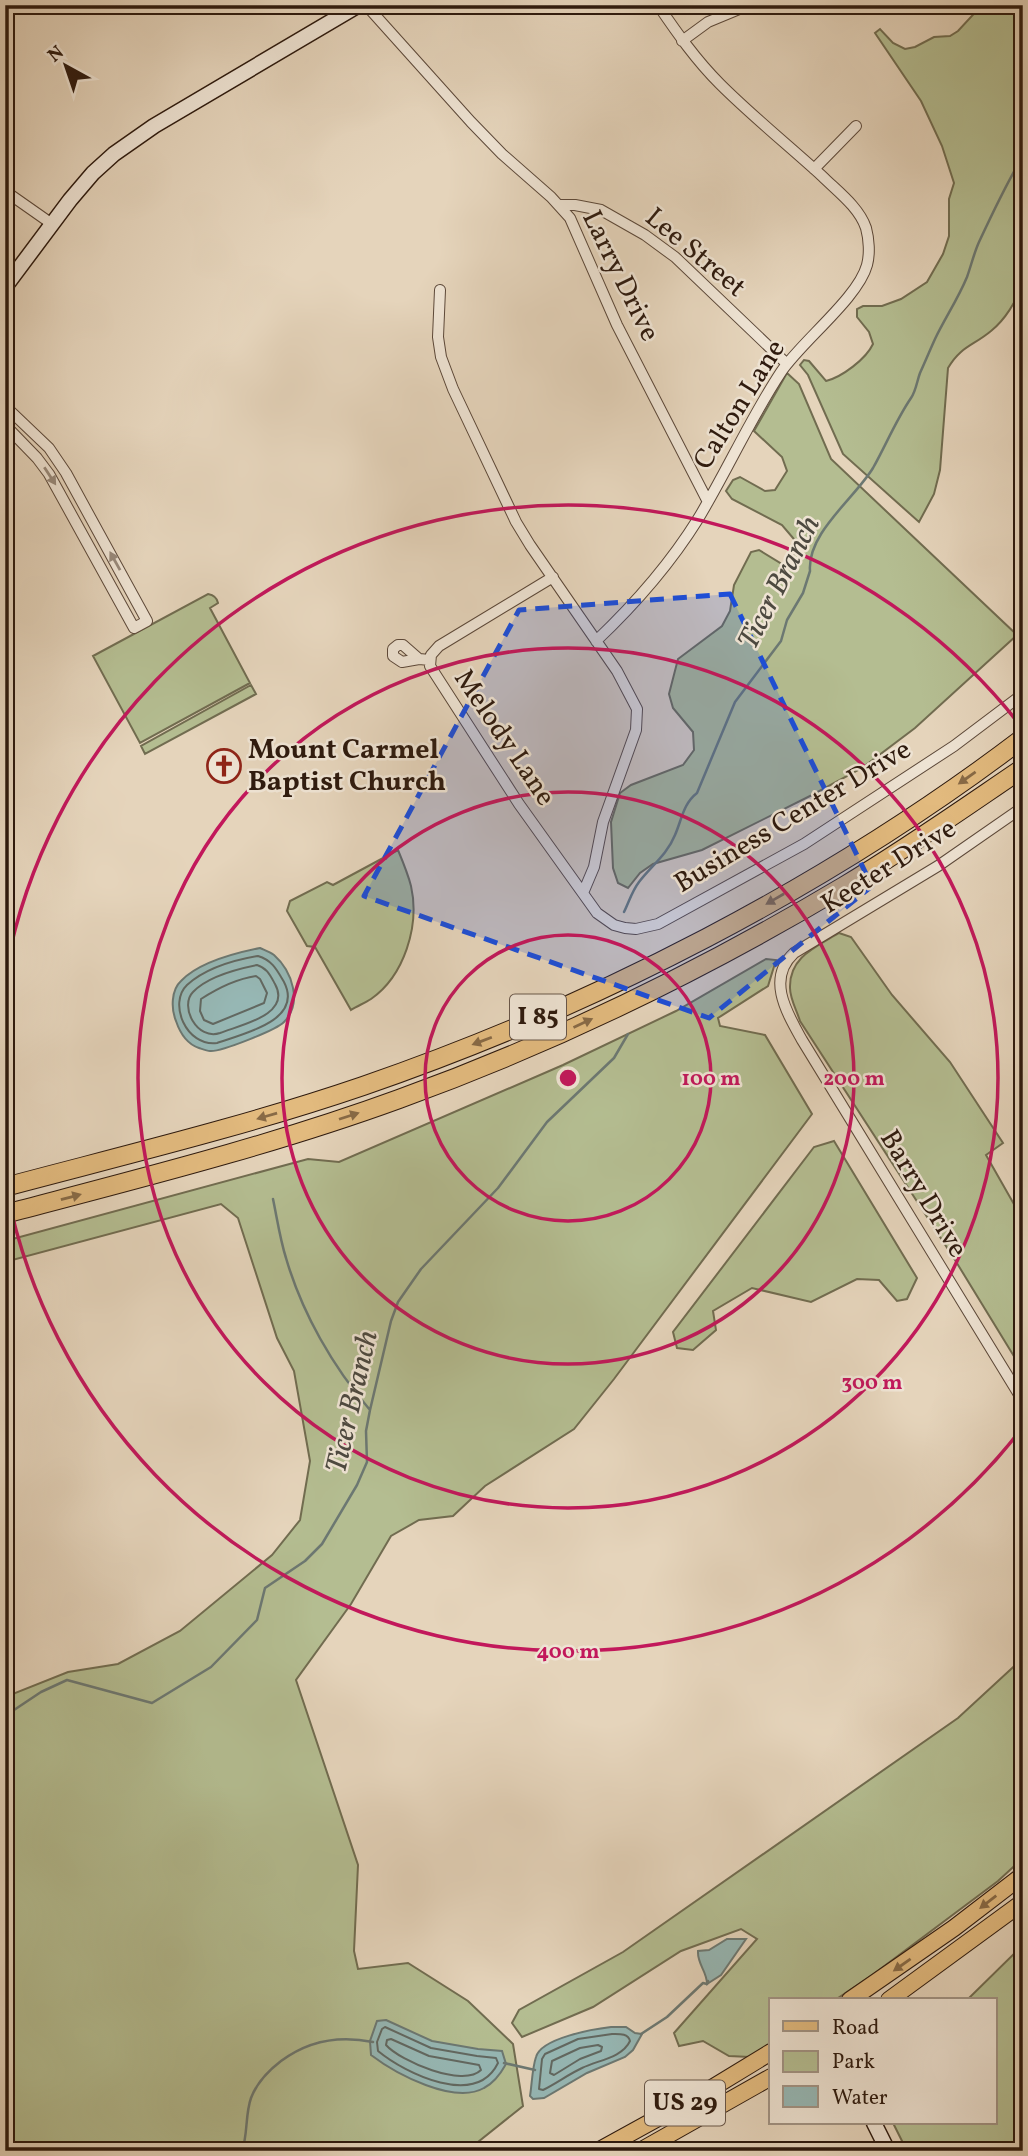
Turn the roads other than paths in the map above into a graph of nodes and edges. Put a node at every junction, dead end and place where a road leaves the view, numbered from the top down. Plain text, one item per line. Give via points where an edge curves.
1 (328, 5) edge
2 (359, 5) edge
3 (366, 5) edge
4 (658, 5) edge
5 (749, 5) edge
6 (340, 17) junction
7 (682, 41) junction
8 (856, 126) dead end
9 (814, 169) junction
10 (5, 191) edge
11 (559, 205) junction
12 (52, 224) junction
13 (5, 287) edge
14 (440, 290) dead end
15 (788, 364) junction
16 (5, 406) edge
17 (5, 425) edge
18 (708, 502) junction
19 (553, 577) junction
20 (596, 641) junction
21 (1023, 694) edge
22 (1023, 738) edge
23 (1023, 768) edge
24 (1023, 807) edge
25 (583, 893) junction
26 (782, 969) joint
27 (5, 1187) edge
28 (5, 1214) edge
29 (1023, 1401) edge
30 (1023, 1875) edge
31 (1023, 1902) edge
32 (853, 1998) edge
33 (892, 1998) edge
34 (769, 2053) edge
35 (769, 2078) edge
36 (874, 2124) edge
37 (598, 2151) edge
38 (640, 2151) edge
39 (888, 2151) edge

1 - 6 street
2 - 6 street
3 - 11 street, Larry Drive via 502,155
4 - 7 street, Calton Lane
5 - 7 street via 708,22
6 - 12 street via 128,143 93,173
7 - 9 street, Calton Lane via 720,84
8 - 9 street
9 - 15 street, Calton Lane via 859,215 869,246 867,265 850,293
10 - 12 street
11 - 15 street, Lee Street via 601,210 645,235 675,257
11 - 18 street, Larry Drive via 570,218 606,301
12 - 13 street
14 - 19 street via 438,337 445,370 516,522
15 - 18 street, Calton Lane
17 -> 16 street via 49,474 134,628 147,621 66,473 49,449
18 - 20 street, Calton Lane via 658,575
19 - 20 street
19 - 25 street, Melody Lane via 425,659 474,738
20 - 25 street via 633,698 638,722
21 - 25 street, Business Center Drive via 954,746 804,844 658,924 636,929 614,925 597,913
22 -> 27 highway, I 85 via 826,869 704,938 582,998 349,1090
28 -> 23 highway, I 85 via 301,1132 401,1098 557,1035 654,990 787,919 905,849
24 - 26 street, Keeter Drive via 938,866 794,953
26 - 29 street, Barry Drive via 780,995 791,1021
30 -> 32 main road
31 - 33 main road
34 - 37 main road, US 29
35 - 38 main road, US 29
36 - 39 street

